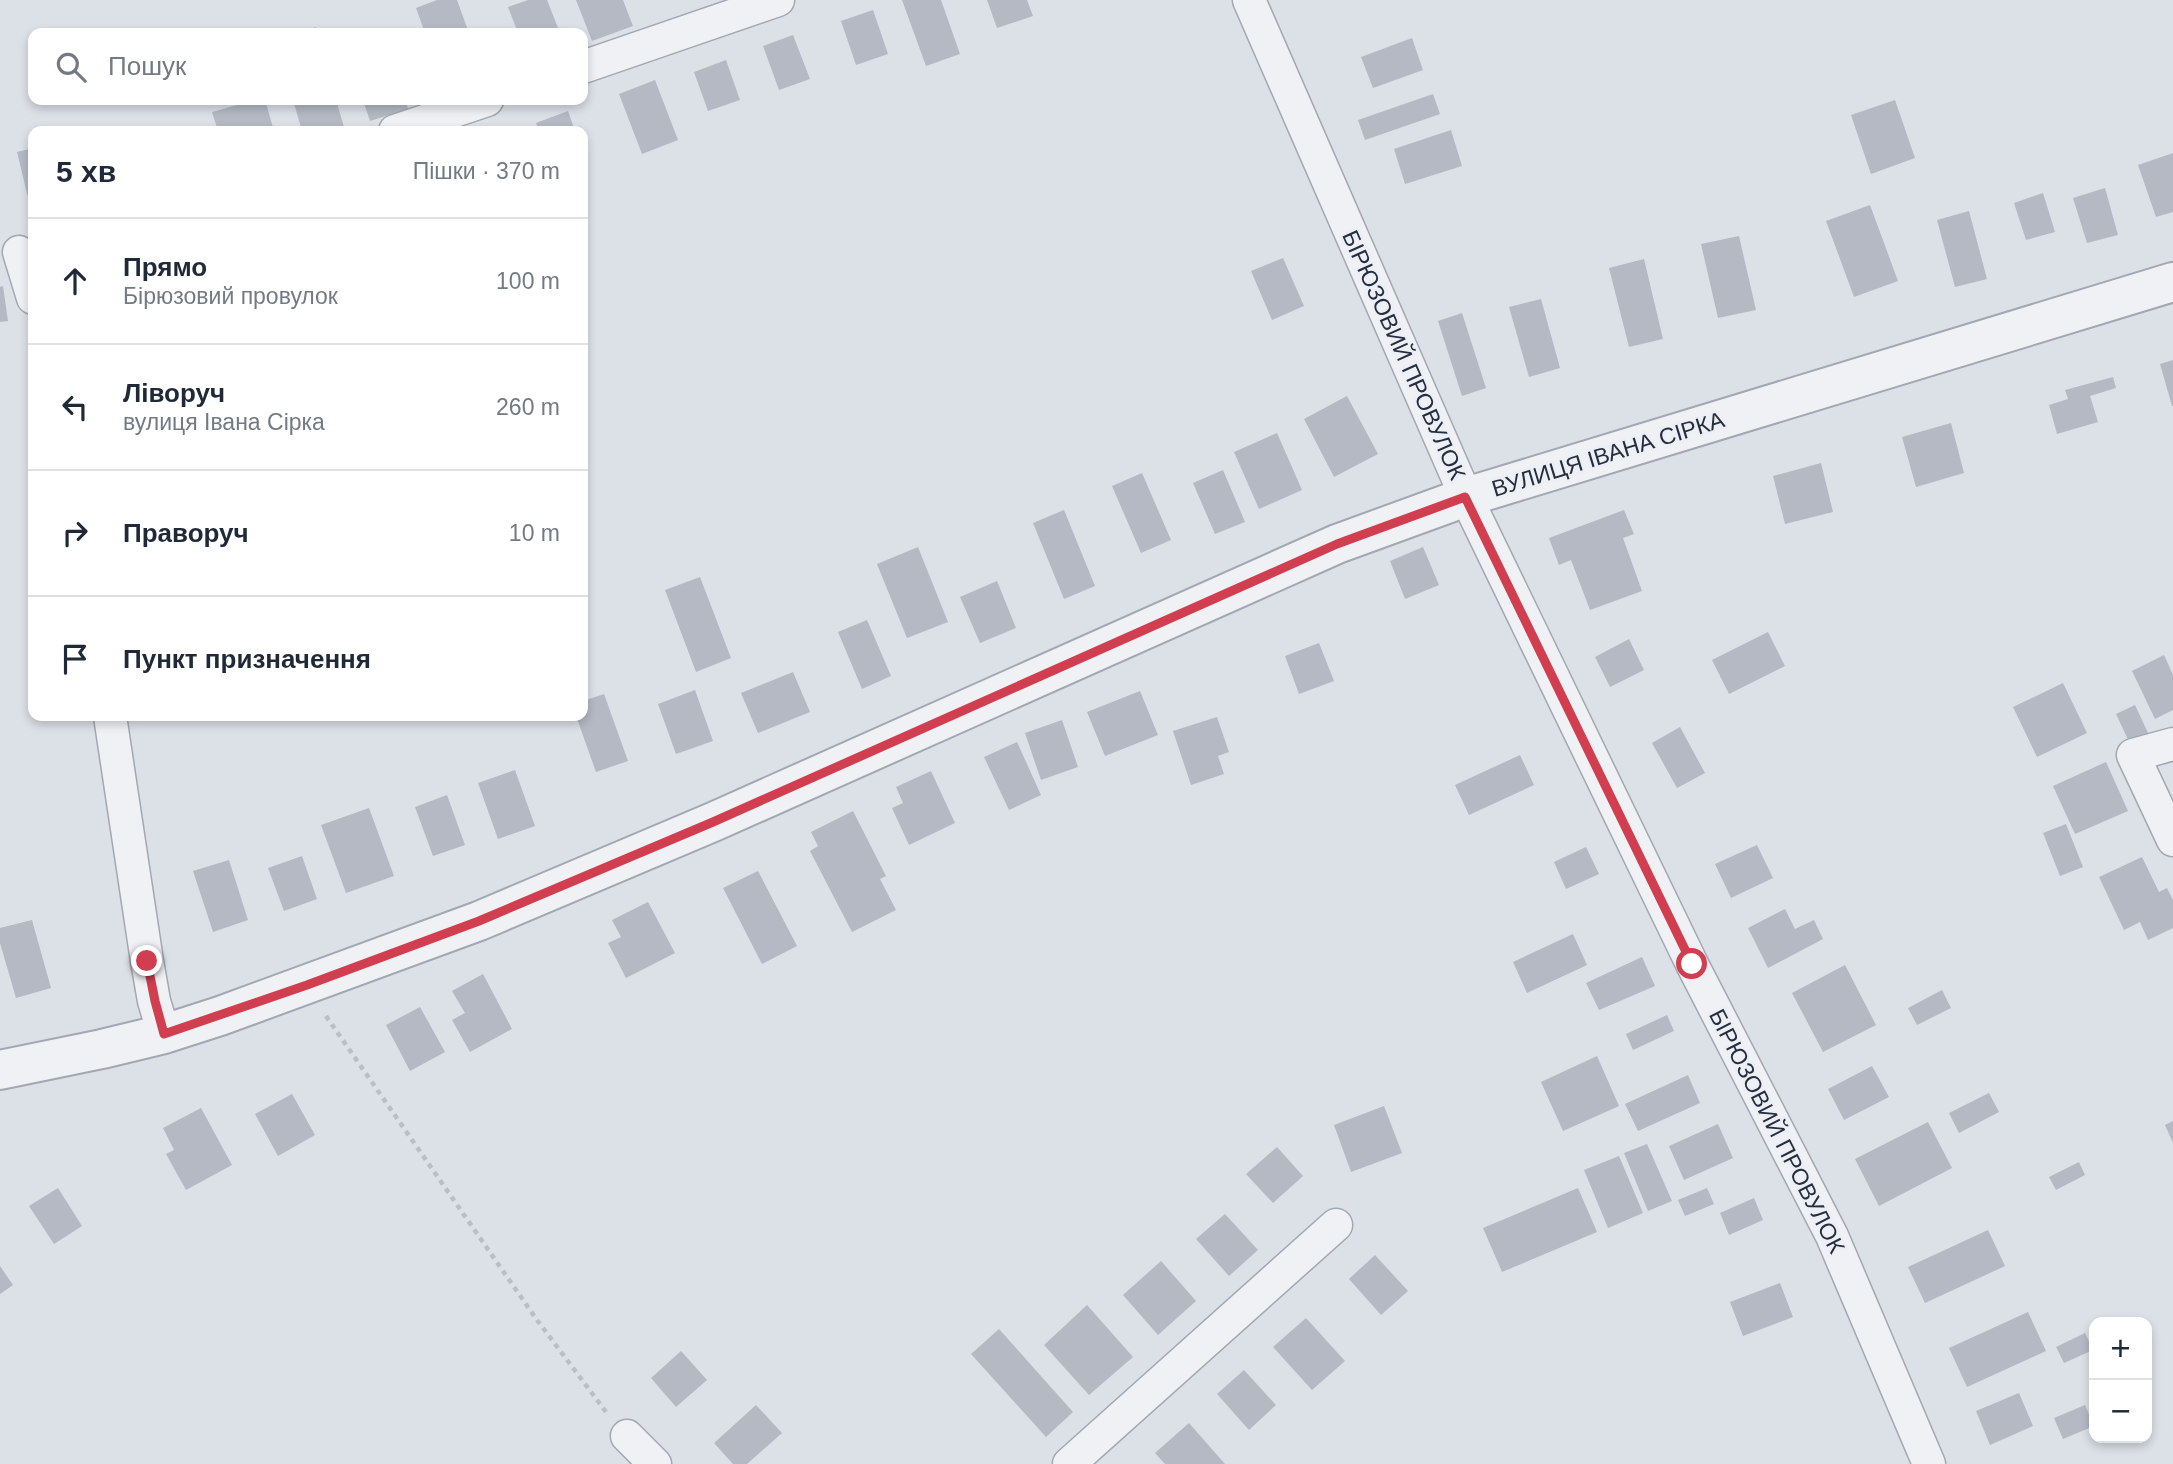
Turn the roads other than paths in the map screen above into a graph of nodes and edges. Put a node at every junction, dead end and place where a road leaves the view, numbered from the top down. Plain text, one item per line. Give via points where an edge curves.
1 (778, 0) edge
2 (1249, 0) edge
3 (588, 65) edge
4 (472, 105) edge
5 (410, 126) edge
6 (18, 252) edge
7 (2173, 282) edge
8 (28, 283) edge
9 (1465, 497) junction
10 (111, 721) edge
11 (2173, 744) edge
12 (2173, 840) edge
13 (164, 1034) junction
14 (0, 1070) edge
15 (1336, 1224) dead end
16 (626, 1436) road end
17 (655, 1464) edge
18 (1069, 1464) edge
19 (1929, 1464) edge

1 - 3 street
2 - 9 street, БІРЮЗОВИЙ ПРОВУЛОК
4 - 5 street
6 - 8 street
7 - 9 street, ВУЛИЦЯ ІВАНА СІРКА
9 - 13 street, ВУЛИЦЯ ІВАНА СІРКА via 1337,544 479,921
9 - 19 street, БІРЮЗОВИЙ ПРОВУЛОК via 1692,964 1832,1236
10 - 13 street via 147,961
11 - 12 street via 2133,755
13 - 14 street, ВУЛИЦЯ ІВАНА СІРКА
15 - 18 street
16 - 17 street

